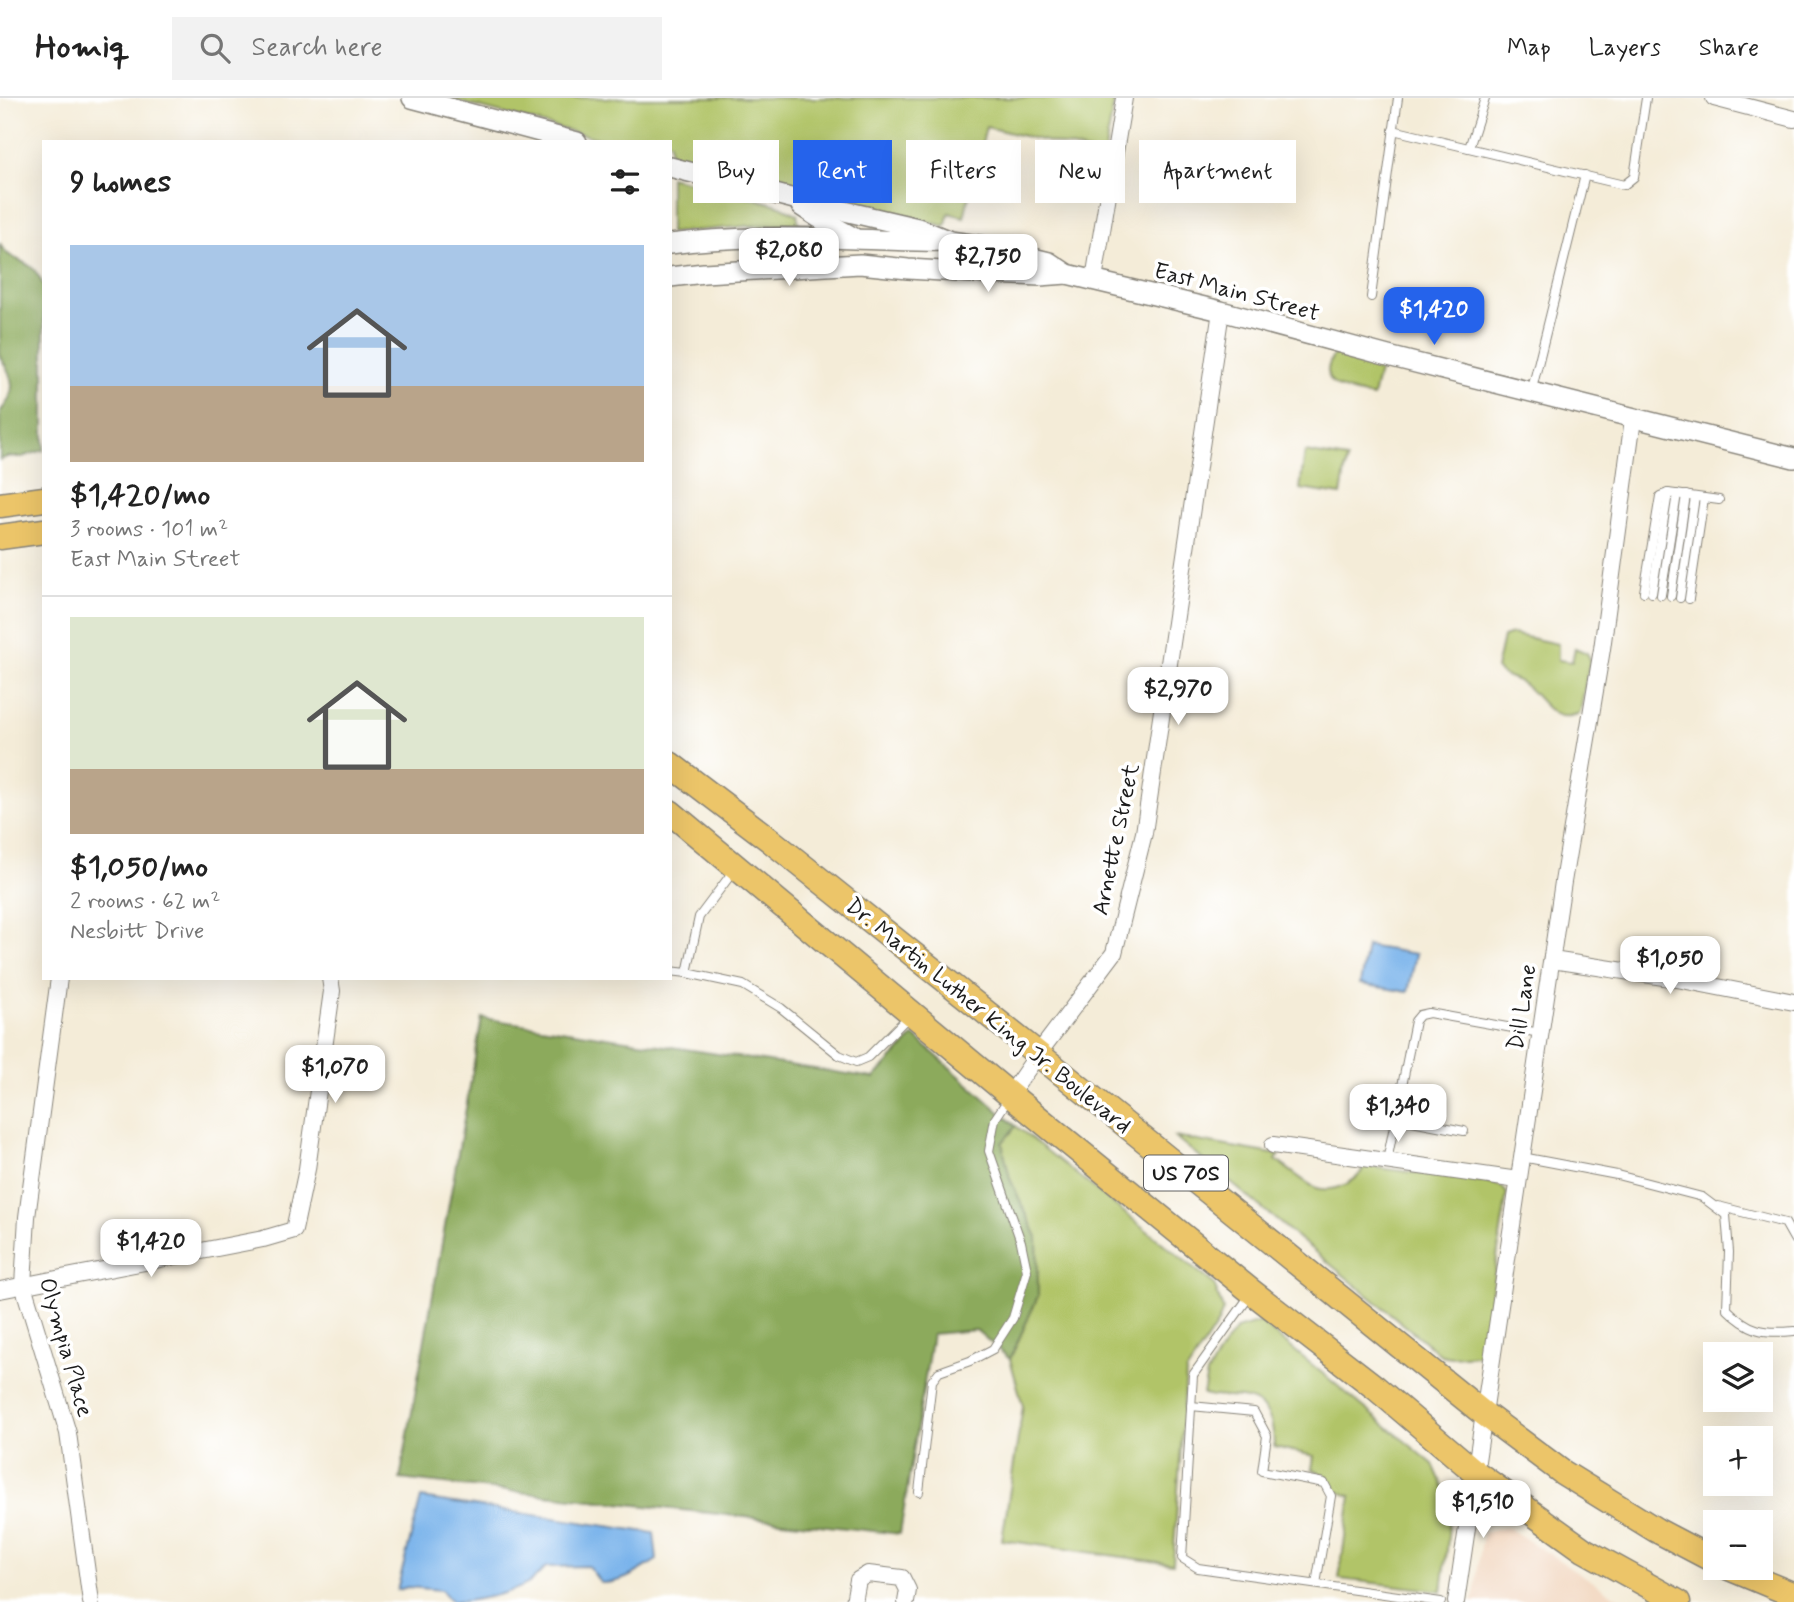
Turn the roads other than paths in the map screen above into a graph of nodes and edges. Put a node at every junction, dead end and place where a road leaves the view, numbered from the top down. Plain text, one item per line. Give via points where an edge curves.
1 (412, 98) edge
2 (1124, 98) edge
3 (1398, 98) edge
4 (1485, 98) edge
5 (1646, 98) edge
6 (1714, 98) edge
7 (1794, 119) edge
8 (1393, 130) junction
9 (569, 140) edge
10 (1469, 148) junction
11 (672, 168) edge
12 (1585, 175) junction
13 (788, 198) junction
14 (857, 239) junction
15 (950, 241) junction
16 (672, 244) edge
17 (860, 264) junction
18 (1067, 274) junction
19 (672, 277) edge
20 (1094, 279) junction
21 (1371, 297) dead end
22 (1222, 311) junction
23 (1531, 393) junction
24 (1633, 419) junction
25 (1794, 458) edge
26 (1686, 495) junction
27 (42, 499) edge
28 (1720, 500) dead end
29 (0, 505) edge
30 (42, 531) edge
31 (0, 537) edge
32 (1671, 596) dead end
33 (1685, 599) dead end
34 (672, 766) edge
35 (672, 813) edge
36 (737, 867) junction
37 (1552, 960) junction
38 (672, 971) edge
39 (687, 973) junction
40 (58, 980) edge
41 (330, 980) edge
42 (1794, 1002) edge
43 (911, 1013) junction
44 (1540, 1033) junction
45 (1038, 1054) junction
46 (1010, 1095) junction
47 (1396, 1118) junction
48 (1464, 1131) dead end
49 (1273, 1145) dead end
50 (1522, 1157) junction
51 (1387, 1161) junction
52 (1518, 1180) junction
53 (1715, 1205) junction
54 (1794, 1239) edge
55 (23, 1285) junction
56 (0, 1290) edge
57 (1252, 1292) junction
58 (1794, 1331) edge
59 (1191, 1406) junction
60 (1483, 1413) junction
61 (1475, 1472) junction
62 (919, 1492) dead end
63 (1703, 1555) edge
64 (1758, 1580) edge
65 (1316, 1584) junction
66 (1794, 1595) edge
67 (91, 1602) edge
68 (854, 1602) edge
69 (906, 1602) edge
70 (1441, 1602) edge
71 (1456, 1602) edge
72 (1678, 1602) edge

1 - 9 street
2 - 20 street
3 - 8 lane
4 - 10 lane
5 - 12 lane via 1634,177 1624,185
6 - 7 street
8 - 10 lane
8 - 21 lane
10 - 12 lane
11 - 13 street, East Main Street
12 - 23 lane
13 - 14 street
13 - 15 street, East Main Street via 918,228
14 - 15 street
14 - 16 street
14 - 17 street
15 - 18 street, East Main Street via 1049,262
17 - 18 street via 994,274
17 - 19 street
18 - 20 street, East Main Street
20 - 22 street, East Main Street
22 - 23 street, East Main Street
22 - 45 street, Arnette Street via 1144,833 1114,953
23 - 24 street, East Main Street
24 - 25 street, East Main Street
24 - 37 street, Dill Lane
26 - 26 lane via 1652,593 1660,496
26 - 28 lane
26 - 32 lane
26 - 33 lane
27 - 29 main road
30 - 31 main road
34 - 45 main road, Dr. Martin Luther King Jr. Boulevard / US 70S
35 - 36 main road, Dr. Martin Luther King Jr. Boulevard / US 70S
36 - 39 lane via 699,917
36 - 43 main road, Dr. Martin Luther King Jr. Boulevard / US 70S
37 - 42 street
37 - 44 street, Dill Lane
38 - 39 lane
39 - 43 lane via 743,985 839,1055 856,1062 868,1057
40 - 55 street, Olympia Place via 27,1217
41 - 55 street via 307,1169 294,1230
43 - 46 main road, Dr. Martin Luther King Jr. Boulevard / US 70S
44 - 47 lane via 1420,1015 1415,1021
44 - 50 street, Dill Lane
45 - 46 street, Arnette Street
45 - 60 main road, Dr. Martin Luther King Jr. Boulevard / US 70S
46 - 57 main road, Dr. Martin Luther King Jr. Boulevard / US 70S
46 - 62 lane via 995,1119 989,1151 1027,1271 1013,1318 993,1349 939,1372 932,1381
47 - 48 lane
47 - 51 lane
49 - 51 street
50 - 52 street, Dill Lane
50 - 53 lane via 1702,1196
51 - 52 street
52 - 60 street, Dill Lane
53 - 54 lane via 1785,1223
53 - 58 lane via 1726,1215 1727,1309 1741,1323 1766,1333
55 - 56 street
55 - 67 street, Olympia Place via 68,1433
57 - 59 lane via 1193,1375
57 - 61 main road, Dr. Martin Luther King Jr. Boulevard / US 70S
59 - 65 lane via 1182,1558 1198,1568
59 - 65 lane via 1254,1412 1267,1436 1262,1471 1324,1483 1331,1496
60 - 61 street, Dill Lane
60 - 63 main road, Dr. Martin Luther King Jr. Boulevard / US 70S via 1562,1472
61 - 71 street, Dill Lane
61 - 72 main road, Dr. Martin Luther King Jr. Boulevard / US 70S via 1584,1550
64 - 66 main road
65 - 70 lane
68 - 69 street via 858,1580 868,1574 902,1578 908,1590

